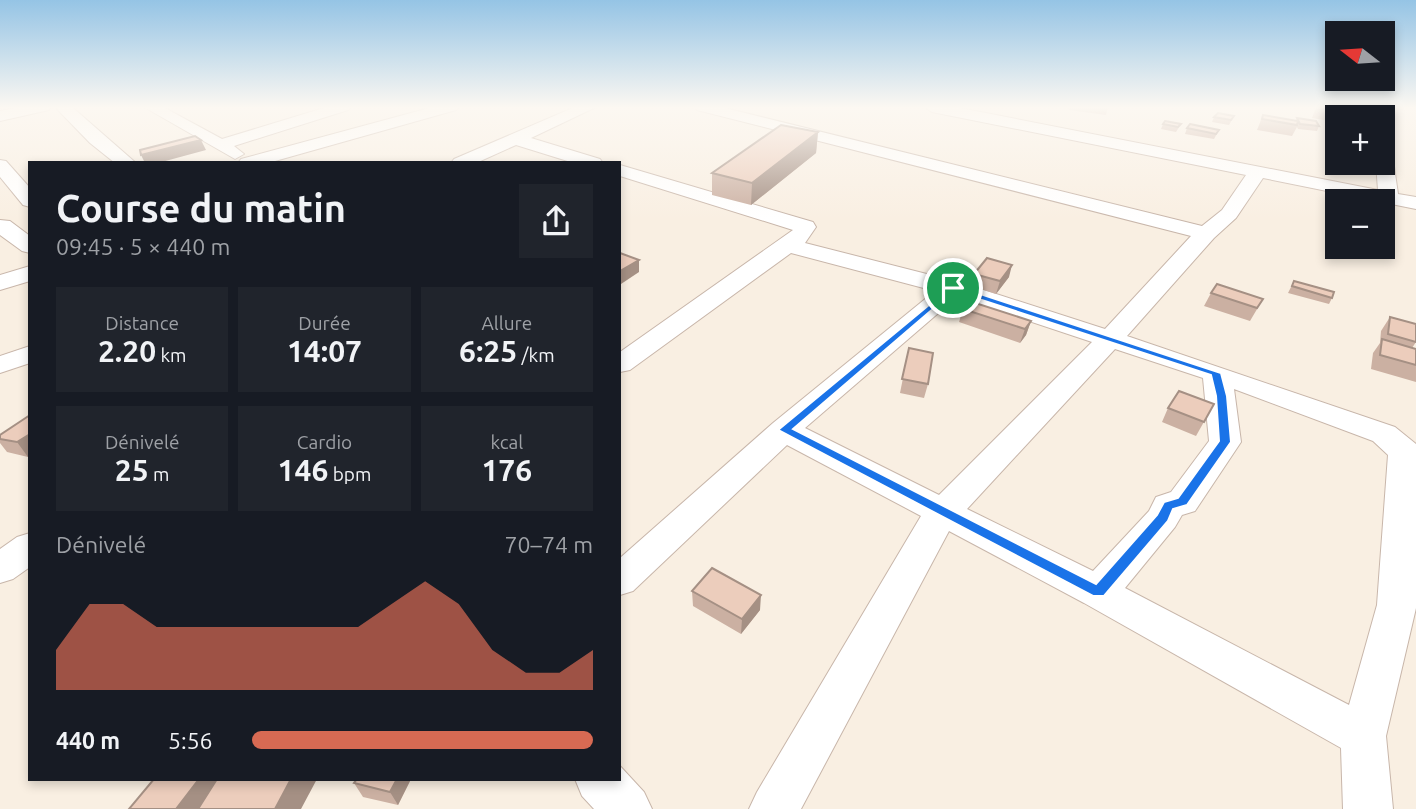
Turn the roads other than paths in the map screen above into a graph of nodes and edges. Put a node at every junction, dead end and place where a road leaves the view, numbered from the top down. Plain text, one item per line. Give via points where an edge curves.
1 (103, 145) edge
2 (220, 145) edge
3 (313, 145) edge
4 (501, 145) edge
5 (533, 145) edge
6 (854, 145) edge
7 (1118, 145) edge
8 (124, 161) edge
9 (244, 161) edge
10 (254, 161) edge
11 (464, 161) edge
12 (587, 161) edge
13 (0, 165) edge
14 (621, 170) edge
15 (1257, 173) junction
16 (1341, 189) edge
17 (28, 199) edge
18 (1395, 199) edge
19 (1416, 203) edge
20 (28, 219) edge
21 (1, 226) edge
22 (1206, 233) junction
23 (28, 245) edge
24 (788, 245) junction
25 (28, 274) edge
26 (0, 283) edge
27 (953, 288) junction
28 (621, 334) edge
29 (1111, 338) junction
30 (645, 345) junction
31 (28, 355) edge
32 (621, 363) edge
33 (0, 365) edge
34 (1216, 373) junction
35 (784, 430) junction
36 (941, 513) junction
37 (28, 548) edge
38 (0, 568) edge
39 (621, 579) edge
40 (1098, 592) junction
41 (1363, 736) junction
42 (601, 781) edge
43 (627, 809) edge
44 (774, 809) edge
45 (1368, 809) edge

1 - 8 street
2 - 9 street
3 - 10 street
4 - 11 street
5 - 12 street
6 - 22 street
7 - 15 street
13 - 17 street
14 - 24 street via 804,227 802,235
15 - 16 street
15 - 22 street via 1229,214
18 - 19 street
20 - 21 street
21 - 23 street
22 - 29 street
24 - 27 street
24 - 30 street
25 - 26 street
27 - 29 street
27 - 35 street
28 - 30 street
29 - 34 street
29 - 36 street
30 - 32 street
31 - 33 street
34 - 40 street via 1225,442 1183,502 1168,506 1163,518
34 - 41 street via 1384,433 1404,451 1397,605
35 - 36 street
35 - 39 street
36 - 40 street
36 - 44 street
37 - 38 street
40 - 41 street
41 - 45 street
42 - 43 street

